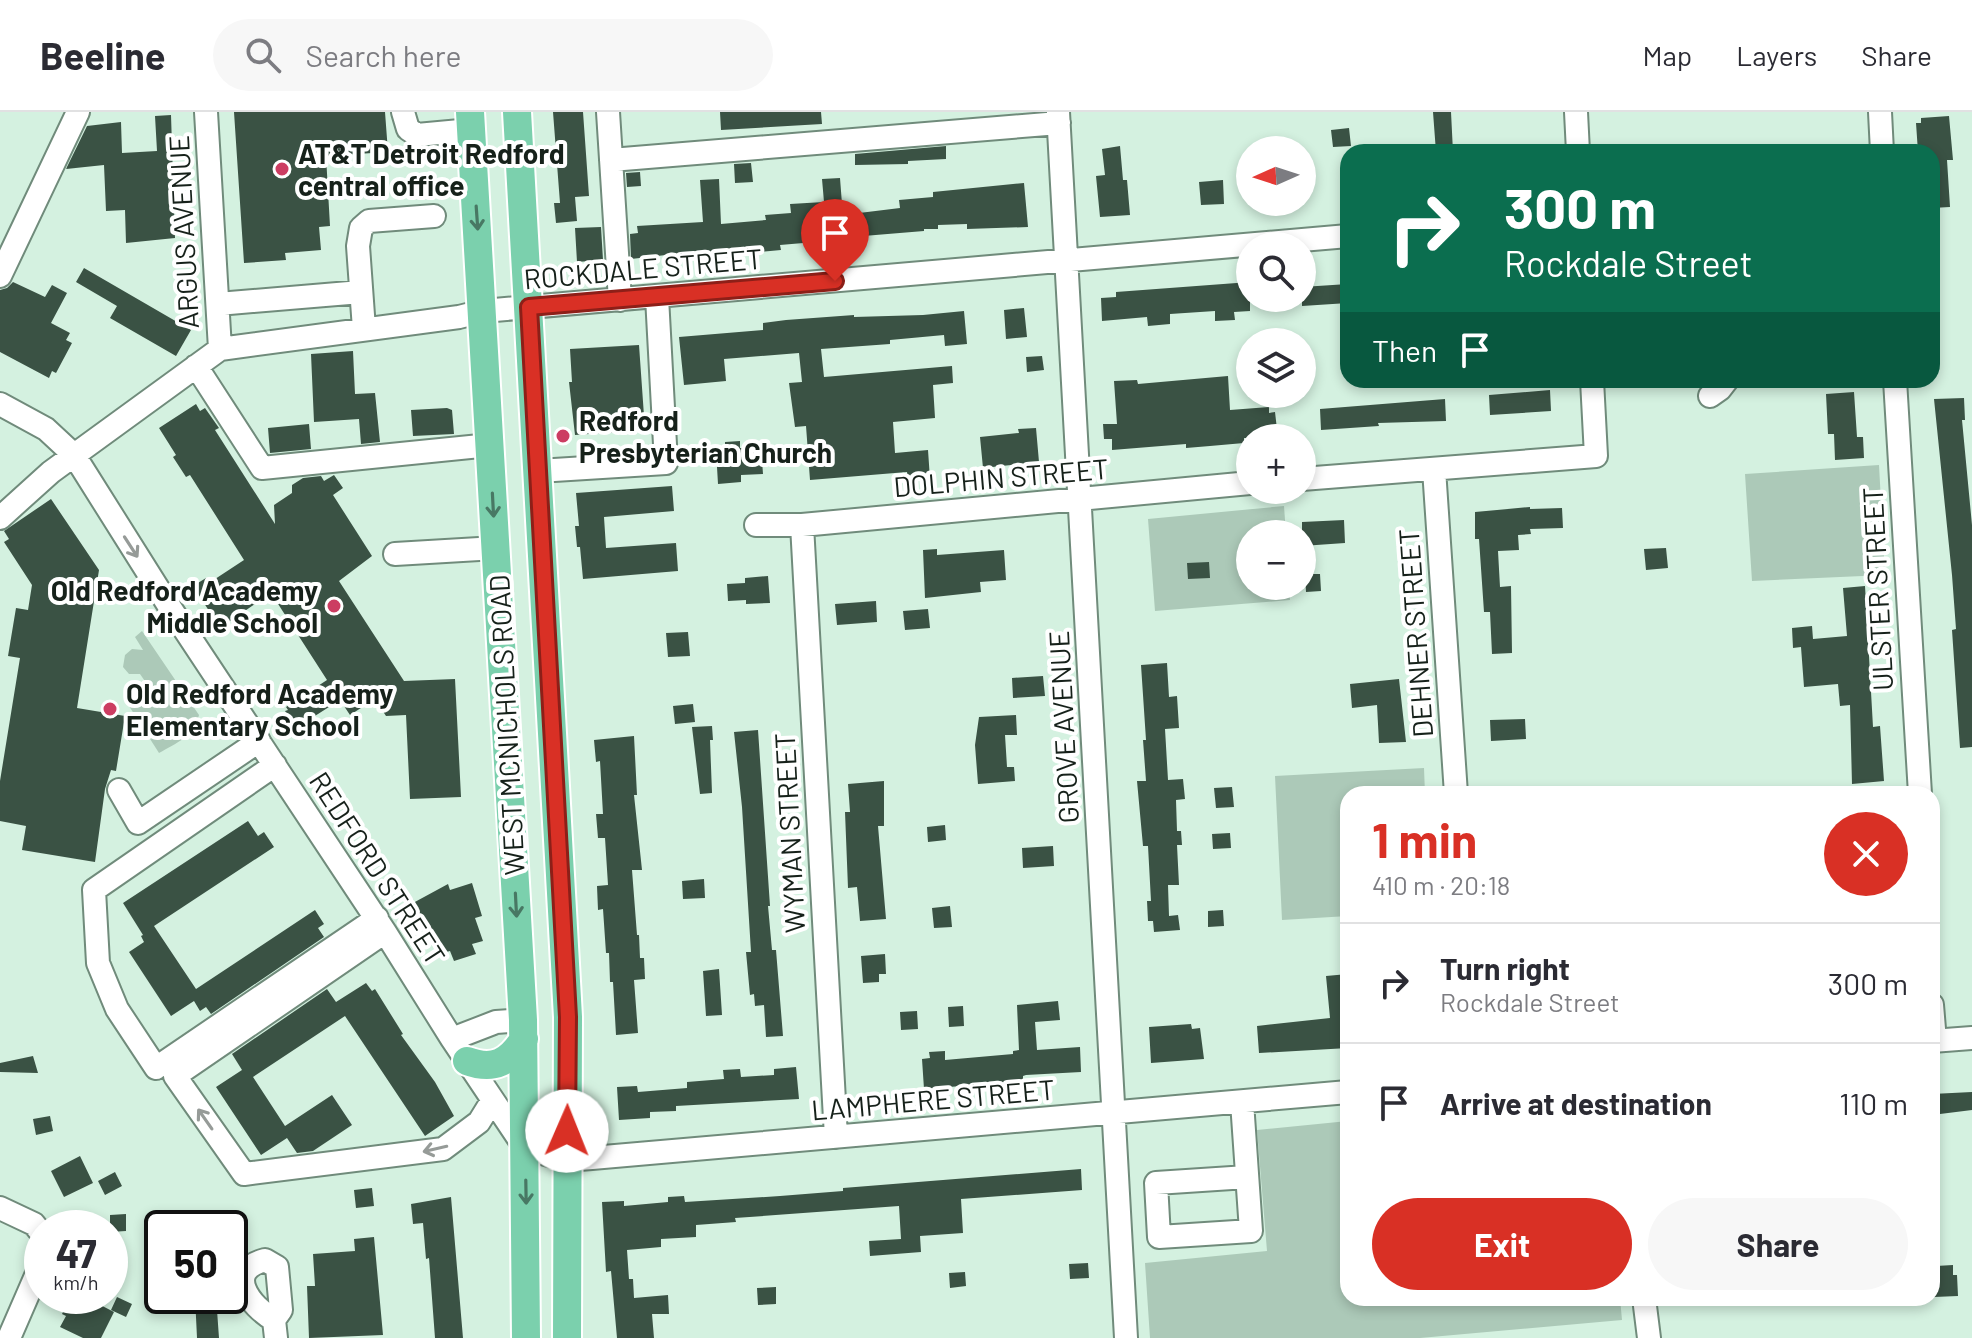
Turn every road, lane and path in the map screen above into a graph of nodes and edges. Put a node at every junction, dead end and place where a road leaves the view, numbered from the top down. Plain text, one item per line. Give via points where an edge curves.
1 (78, 112) edge
2 (206, 112) edge
3 (403, 112) edge
4 (517, 112) edge
5 (608, 112) edge
6 (1576, 112) edge
7 (1880, 112) edge
8 (1058, 118) edge
9 (471, 121) edge
10 (1578, 144) edge
11 (1882, 144) edge
12 (611, 160) junction
13 (434, 216) dead end
14 (1340, 237) edge
15 (1067, 261) junction
16 (0, 276) edge
17 (361, 292) junction
18 (657, 297) junction
19 (620, 300) junction
20 (218, 304) junction
21 (529, 307) junction
22 (483, 311) junction
23 (364, 329) junction
24 (220, 349) junction
25 (196, 366) junction
26 (533, 366) junction
27 (486, 368) junction
28 (1592, 388) edge
29 (1721, 388) edge
30 (1895, 388) edge
31 (1710, 396) dead end
32 (0, 404) edge
33 (490, 445) junction
34 (74, 455) junction
35 (1434, 469) junction
36 (538, 471) junction
37 (1316, 478) edge
38 (1236, 484) edge
39 (1081, 500) junction
40 (0, 518) edge
41 (756, 525) dead end
42 (802, 525) junction
43 (496, 548) junction
44 (395, 554) dead end
45 (259, 741) junction
46 (275, 765) junction
47 (1455, 786) edge
48 (1920, 786) edge
49 (119, 790) dead end
50 (381, 925) junction
51 (564, 945) junction
52 (519, 947) junction
53 (568, 1017) junction
54 (523, 1030) junction
55 (1972, 1038) edge
56 (1940, 1041) edge
57 (459, 1050) junction
58 (1340, 1093) edge
59 (492, 1101) junction
60 (1242, 1102) junction
61 (1115, 1114) junction
62 (836, 1137) junction
63 (525, 1148) junction
64 (566, 1160) junction
65 (1247, 1177) junction
66 (1156, 1183) junction
67 (1118, 1186) junction
68 (0, 1208) edge
69 (24, 1219) edge
70 (24, 1303) edge
71 (1645, 1306) edge
72 (9, 1338) edge
73 (526, 1338) edge
74 (567, 1338) edge
75 (1126, 1338) edge
76 (1649, 1338) edge

1 - 16 street
2 - 20 street, ARGUS AVENUE
3 - 9 street via 408,129 417,135
4 - 21 main road, WEST MCNICHOLS ROAD
5 - 12 street
6 - 10 street
7 - 11 street
8 - 12 street
8 - 15 street, GROVE AVENUE
9 -> 22 main road, WEST MCNICHOLS ROAD
12 - 19 street
13 - 17 street via 369,221 361,228
14 - 15 street, ROCKDALE STREET
15 - 18 street, ROCKDALE STREET
15 - 39 street, GROVE AVENUE
17 - 20 street
17 - 23 street
18 - 19 street, ROCKDALE STREET
18 - 36 street via 666,463
19 - 21 street, ROCKDALE STREET
20 - 24 street, ARGUS AVENUE
21 - 22 street, ROCKDALE STREET
21 - 26 main road, WEST MCNICHOLS ROAD
22 - 23 street, ROCKDALE STREET
22 - 27 main road, WEST MCNICHOLS ROAD
23 - 24 street, ROCKDALE STREET
24 - 25 street, ROCKDALE STREET
25 - 33 street via 262,468
25 - 34 street, ROCKDALE STREET
26 - 27 main road via 511,360
26 - 36 main road, WEST MCNICHOLS ROAD
27 - 33 main road, WEST MCNICHOLS ROAD
28 - 35 street via 1596,456
29 - 31 street
30 - 48 street, ULSTER STREET
32 - 34 street, REDFORD STREET via 46,429
33 -> 43 main road, WEST MCNICHOLS ROAD
34 - 40 street, ROCKDALE STREET
34 -> 45 street, REDFORD STREET
35 - 37 street
35 - 47 street, DEHNER STREET
36 - 51 main road, WEST MCNICHOLS ROAD
38 - 39 street, DOLPHIN STREET
39 - 42 street, DOLPHIN STREET
39 - 61 street, GROVE AVENUE
41 - 42 street, DOLPHIN STREET
42 - 62 street, WYMAN STREET
43 - 44 street
43 -> 52 main road, WEST MCNICHOLS ROAD
45 - 46 street, REDFORD STREET
45 - 49 street via 138,823
46 - 50 street, REDFORD STREET
46 - 50 street via 94,890 98,963 117,1009 156,1068
50 - 57 street, REDFORD STREET
59 -> 50 street via 479,1122 443,1149 244,1174 175,1076
51 - 52 main road
51 - 53 main road, WEST MCNICHOLS ROAD
52 - 54 main road, WEST MCNICHOLS ROAD
53 - 54 main road
53 - 64 main road, WEST MCNICHOLS ROAD
54 - 57 street via 496,1022
54 - 57 main road via 505,1062 487,1066
54 - 63 main road, WEST MCNICHOLS ROAD
55 - 56 street
57 - 59 street, REDFORD STREET
58 - 60 street, LAMPHERE STREET
59 - 63 street, REDFORD STREET
60 - 61 street, LAMPHERE STREET
60 - 65 street
61 - 62 street, LAMPHERE STREET
61 - 67 street, GROVE AVENUE
62 - 64 street, LAMPHERE STREET
63 - 64 street, LAMPHERE STREET
63 -> 73 main road, WEST MCNICHOLS ROAD
64 - 74 main road, WEST MCNICHOLS ROAD
65 - 66 street
65 - 66 street via 1251,1231 1159,1237
66 - 67 street
67 - 75 street, GROVE AVENUE
68 - 69 street
70 - 72 street
71 - 76 street

